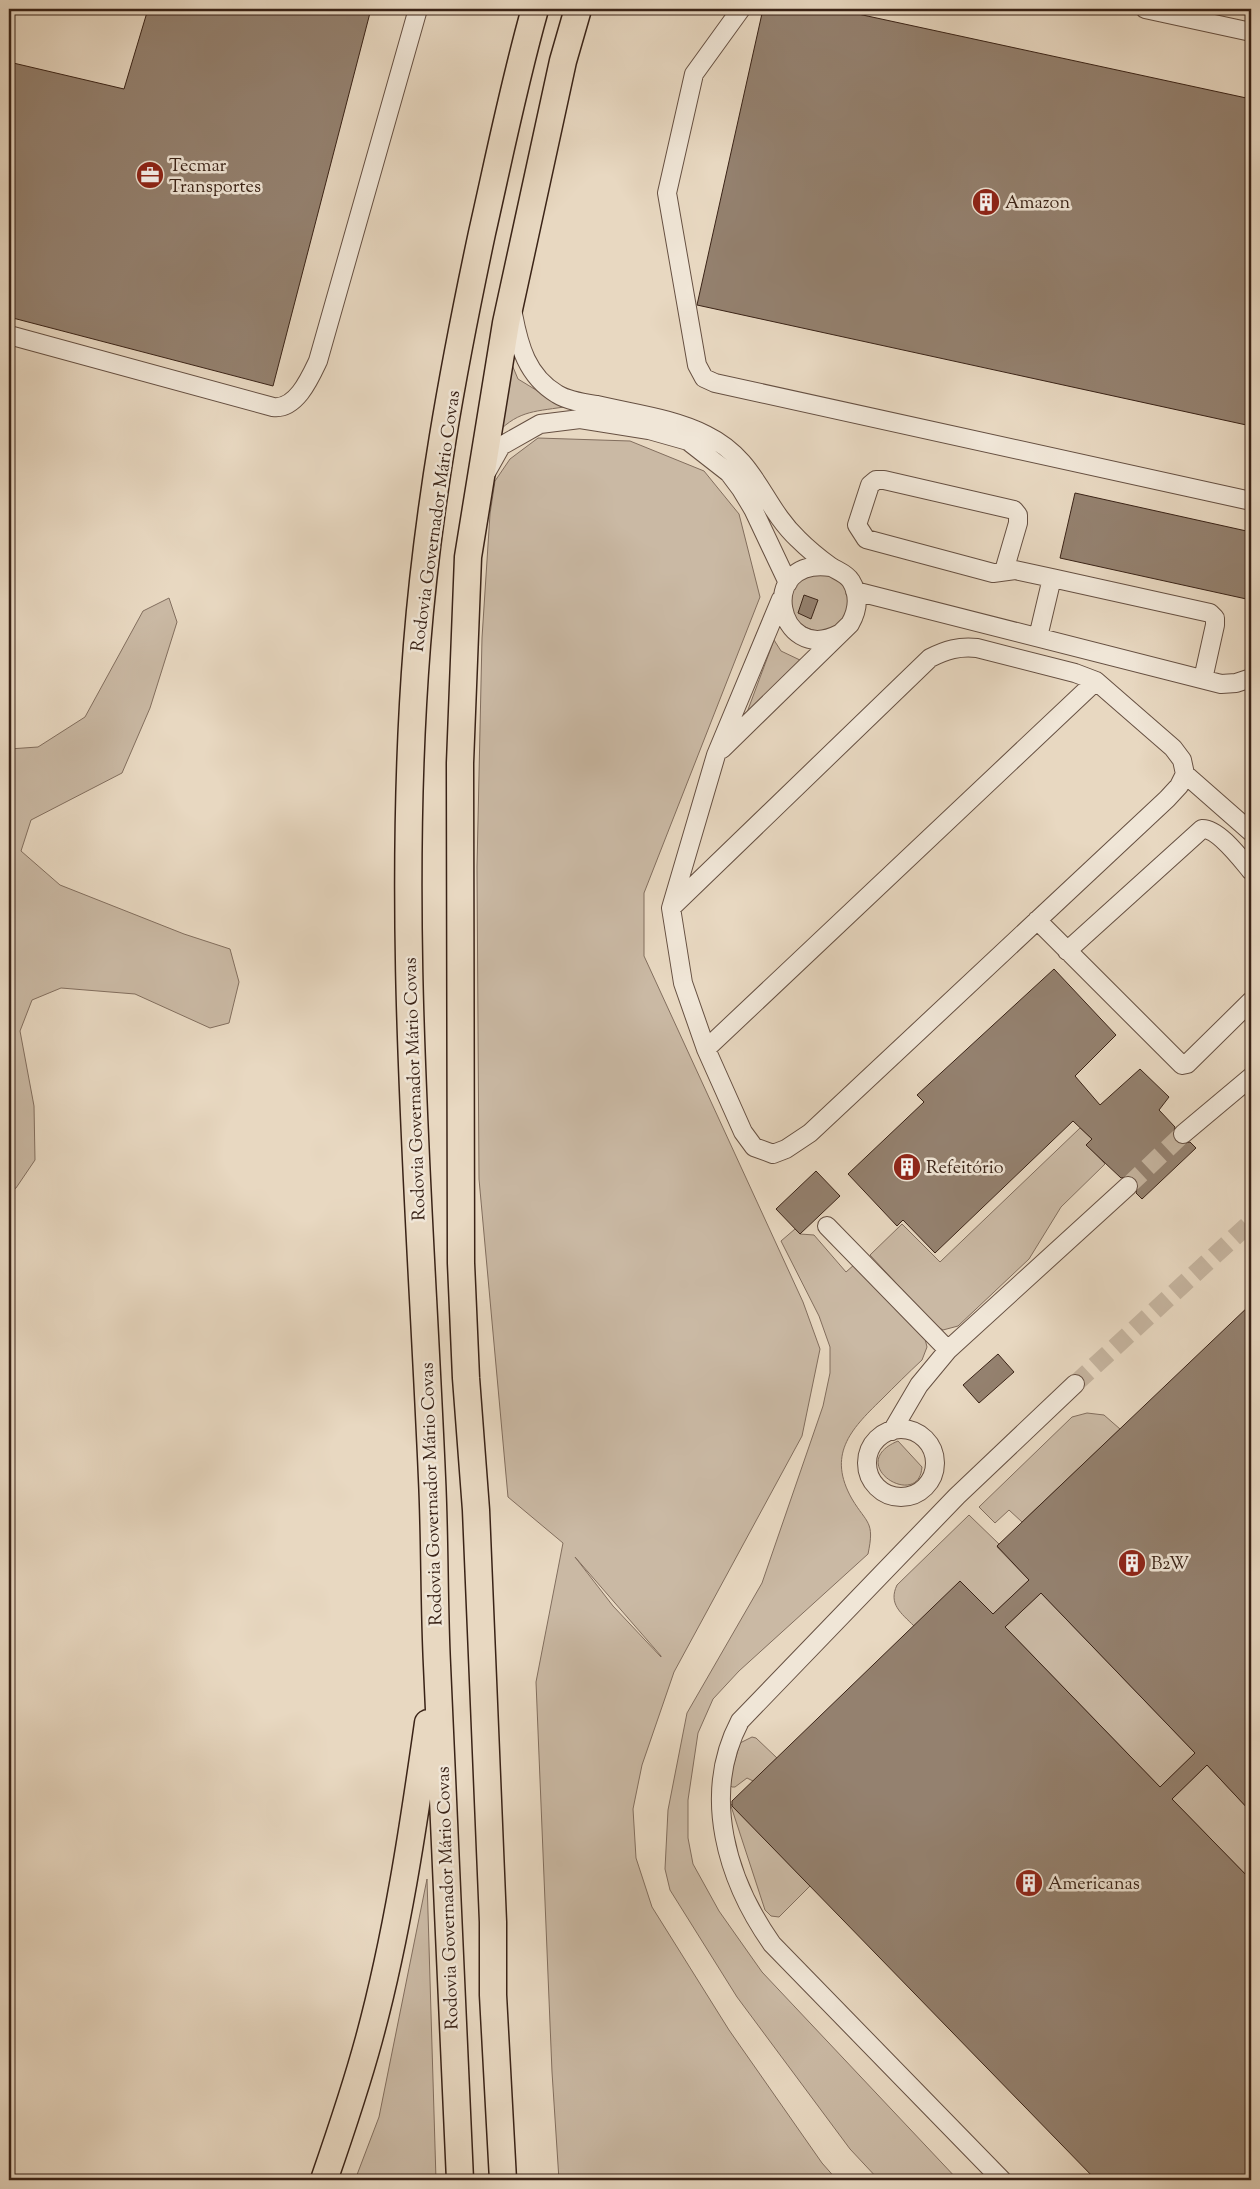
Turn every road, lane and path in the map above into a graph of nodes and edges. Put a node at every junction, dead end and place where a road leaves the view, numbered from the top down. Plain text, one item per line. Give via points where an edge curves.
1 (418, 9) edge
2 (535, 9) edge
3 (578, 9) edge
4 (742, 9) edge
5 (1145, 9) edge
6 (1251, 32) edge
7 (511, 300) junction
8 (9, 335) edge
9 (480, 482) junction
10 (1251, 501) edge
11 (831, 567) junction
12 (1004, 571) junction
13 (1052, 578) junction
14 (785, 591) junction
15 (856, 591) junction
16 (842, 633) junction
17 (1038, 637) junction
18 (1251, 678) edge
19 (1203, 679) junction
20 (1096, 681) junction
21 (716, 755) junction
22 (1185, 774) junction
23 (1251, 832) edge
24 (1251, 871) edge
25 (671, 908) junction
26 (1037, 920) junction
27 (1067, 951) junction
28 (1251, 1001) edge
29 (706, 1049) junction
30 (1251, 1076) edge
31 (1183, 1134) tunnel mouth
32 (1128, 1186) tunnel mouth
33 (827, 1226) dead end
34 (948, 1350) junction
35 (1075, 1384) tunnel mouth
36 (892, 1431) junction
37 (923, 1490) junction
38 (941, 1512) junction
39 (437, 1663) junction
40 (324, 2180) edge
41 (460, 2180) edge
42 (503, 2180) edge
43 (1002, 2180) edge

1 - 8 lane via 318,361 306,386 283,407 273,407
2 - 39 highway, Rodovia Governador Mário Covas via 460,342 433,502 417,641 410,804 410,1014
3 - 7 highway via 563,61
4 - 10 lane via 694,74 667,193 697,365 704,378
5 - 6 lane
7 - 9 highway
7 - 11 lane via 518,344 542,383 558,395 663,419 708,436 735,455 755,477 784,525
9 - 14 lane via 501,446 540,424 580,420 668,434 688,441 729,473 753,509
9 - 42 highway via 468,557 460,764 461,1263 476,1510 493,1922 493,1995
11 - 14 lane via 808,567 797,573
11 - 15 lane via 842,572
12 - 12 lane via 1018,523 1014,510 884,480 876,480 870,485 857,525 866,539 993,573
12 - 13 lane via 1015,570
13 - 17 lane
13 - 19 lane via 1210,613 1215,618 1215,625
14 - 16 lane via 786,620 794,630 818,640 831,639
14 - 21 lane
15 - 16 lane via 856,614
15 - 17 lane
16 - 21 lane
17 - 19 lane
18 - 19 lane via 1221,684
20 - 22 lane via 1173,748 1182,760
20 - 25 lane via 970,647 943,651 930,658
20 - 29 lane
21 - 25 lane
22 - 23 lane
22 - 26 lane via 1167,799
24 - 27 lane via 1216,833 1202,829
25 - 29 lane via 683,982
26 - 27 lane
26 - 29 lane via 810,1133 786,1149 773,1154 749,1142
27 - 28 lane via 1182,1065 1187,1064
30 - 31 lane
32 - 34 lane
33 - 34 lane
34 - 36 lane via 919,1385
35 - 38 lane
36 - 37 lane via 905,1429 918,1433 935,1454 932,1480
36 - 37 lane via 871,1447 868,1473 874,1485 884,1494 898,1497 911,1496
37 - 38 lane
38 - 43 lane via 740,1721 726,1751 719,1801 726,1848 735,1876 772,1944
39 - 40 highway via 414,1821 391,1946 369,2039
39 - 41 highway, Rodovia Governador Mário Covas

